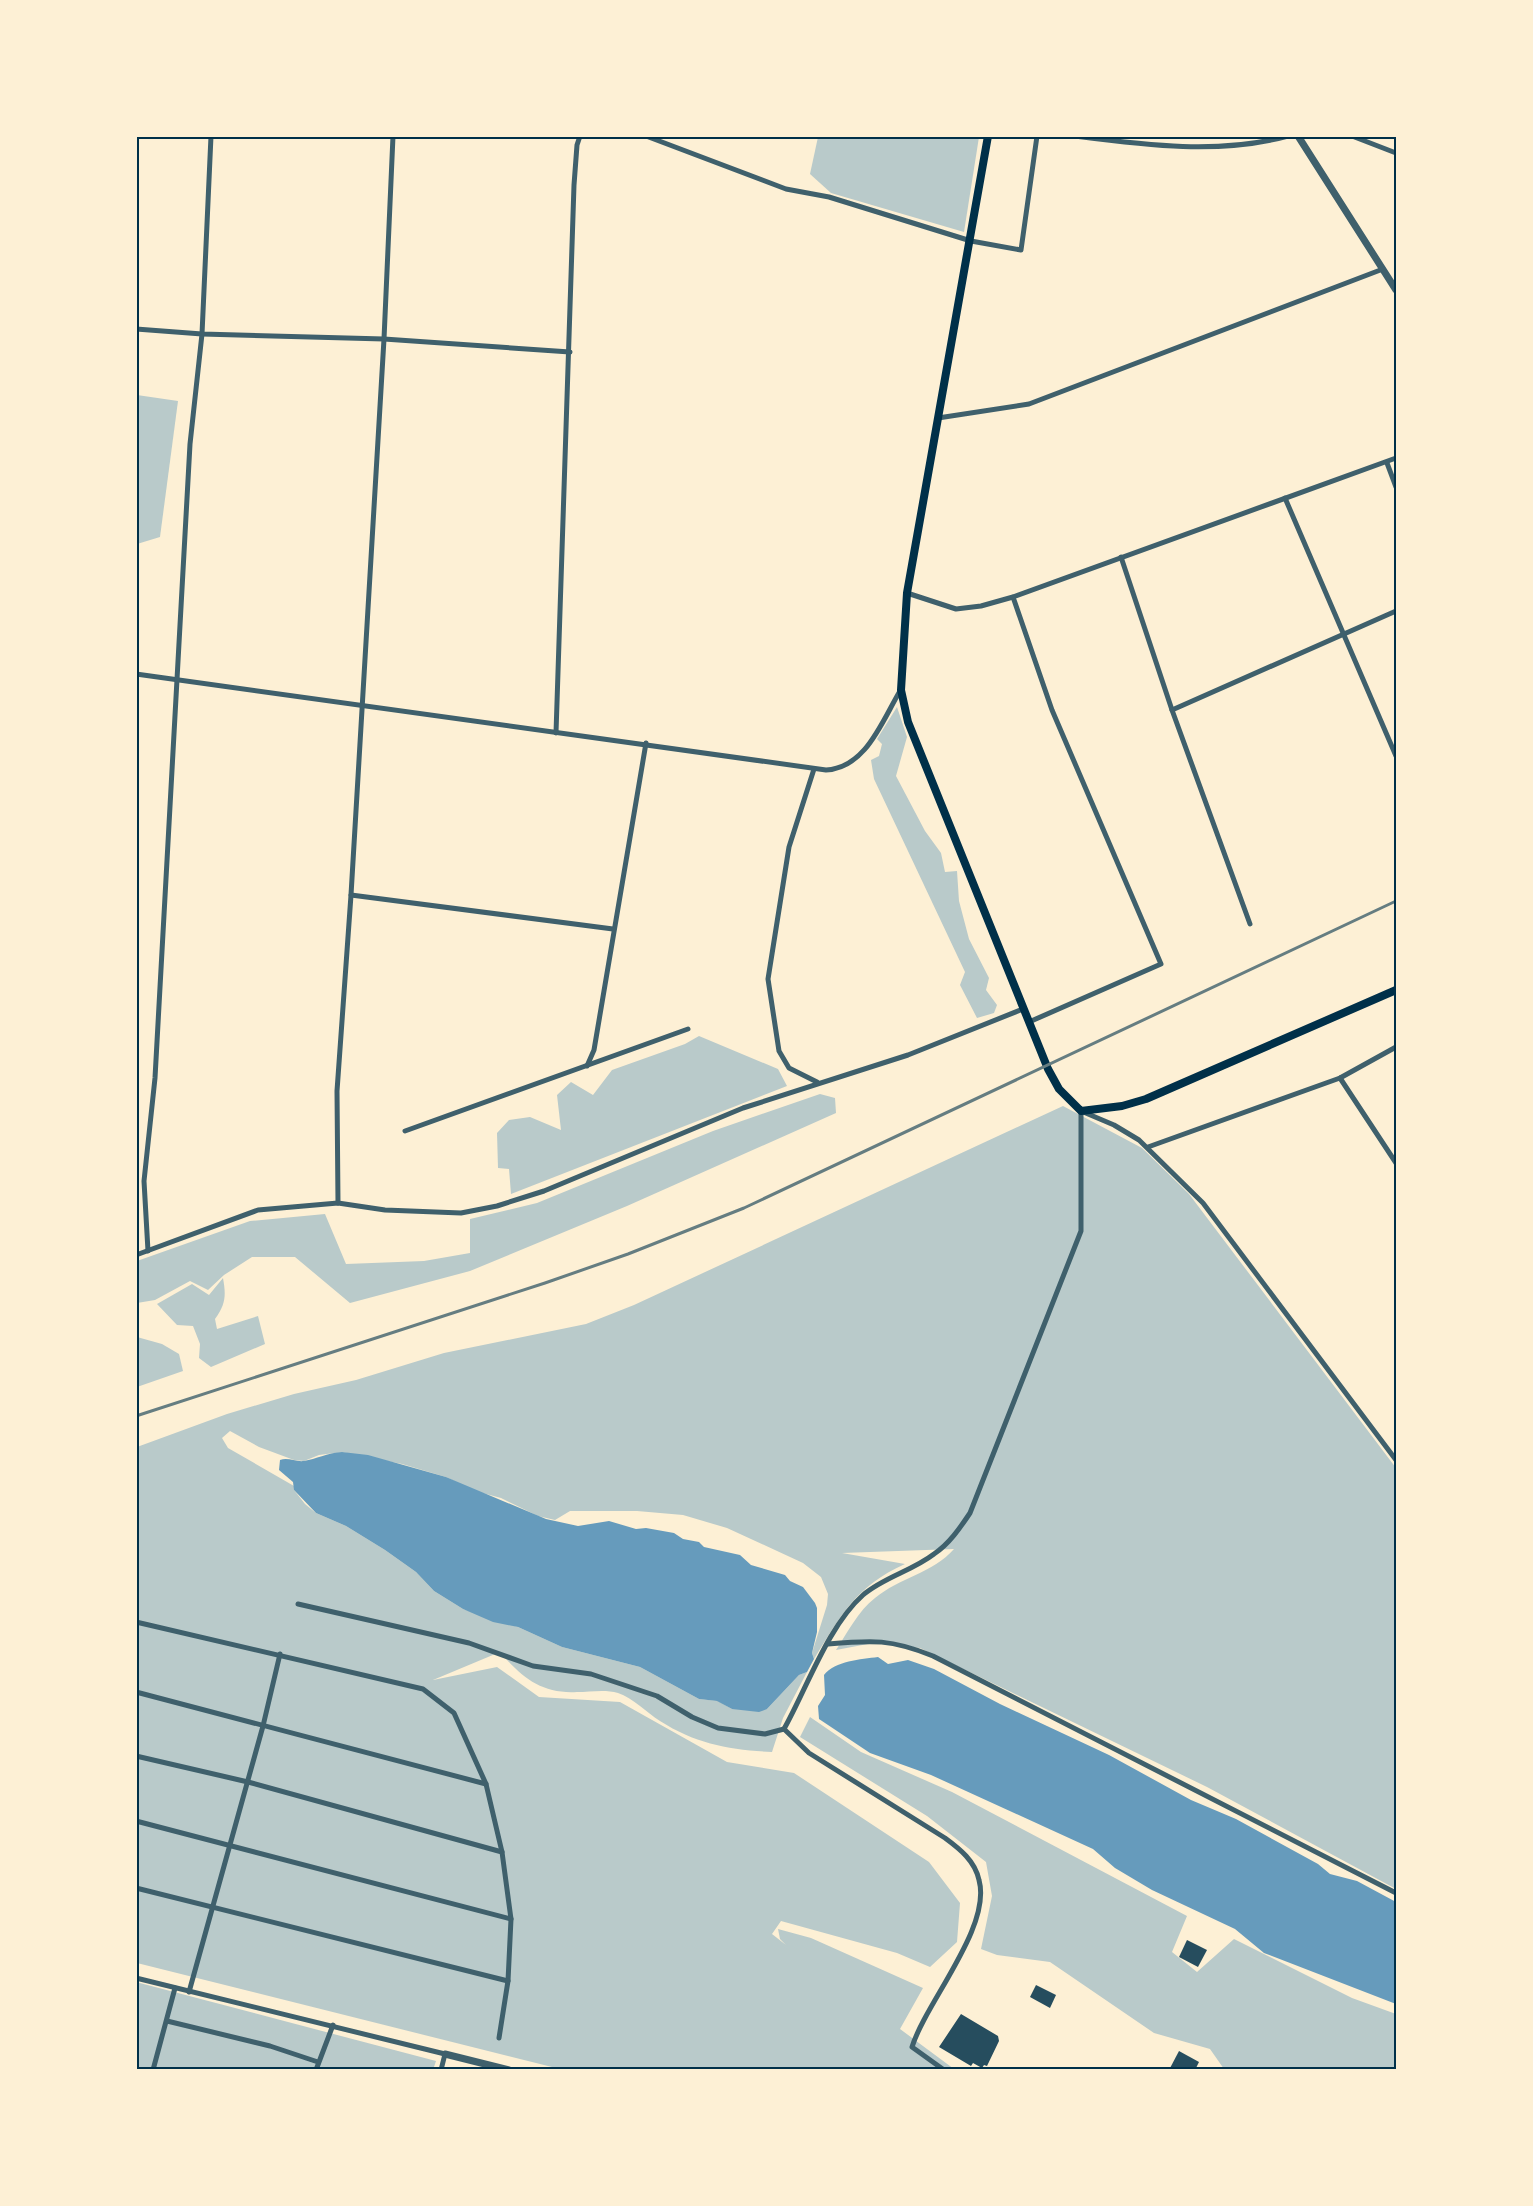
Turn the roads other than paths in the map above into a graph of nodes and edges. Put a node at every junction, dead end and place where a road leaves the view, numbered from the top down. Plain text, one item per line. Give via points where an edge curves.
1 (211, 136) edge
2 (393, 136) edge
3 (580, 136) edge
4 (646, 136) edge
5 (988, 136) edge
6 (1037, 136) edge
7 (1074, 136) edge
8 (1288, 136) edge
9 (1298, 136) edge
10 (1352, 136) edge
11 (1396, 153) edge
12 (970, 241) junction
13 (1383, 269) junction
14 (1396, 290) edge
15 (136, 329) edge
16 (202, 334) junction
17 (384, 339) junction
18 (570, 352) junction
19 (938, 418) junction
20 (1396, 458) edge
21 (1387, 463) junction
22 (1396, 488) edge
23 (1285, 498) junction
24 (1121, 557) junction
25 (906, 593) junction
26 (1013, 597) junction
27 (1396, 611) edge
28 (1343, 635) junction
29 (136, 674) edge
30 (177, 680) junction
31 (901, 690) junction
32 (361, 705) junction
33 (1172, 711) junction
34 (556, 733) junction
35 (646, 743) junction
36 (1396, 756) edge
37 (814, 769) junction
38 (351, 895) junction
39 (1251, 924) dead end
40 (613, 929) junction
41 (1396, 990) edge
42 (1023, 1009) junction
43 (1029, 1022) junction
44 (688, 1029) dead end
45 (1396, 1047) edge
46 (587, 1066) junction
47 (1340, 1078) junction
48 (817, 1082) junction
49 (1081, 1111) junction
50 (405, 1131) dead end
51 (1148, 1147) junction
52 (1396, 1163) edge
53 (338, 1203) junction
54 (148, 1251) junction
55 (136, 1254) edge
56 (1396, 1460) edge
57 (298, 1604) dead end
58 (136, 1622) edge
59 (828, 1644) junction
60 (280, 1654) junction
61 (136, 1692) edge
62 (263, 1726) junction
63 (784, 1728) junction
64 (136, 1756) edge
65 (248, 1782) junction
66 (486, 1784) junction
67 (136, 1821) edge
68 (230, 1846) junction
69 (502, 1852) junction
70 (136, 1888) edge
71 (1396, 1893) edge
72 (213, 1907) junction
73 (511, 1919) junction
74 (136, 1978) edge
75 (508, 1981) junction
76 (175, 1988) junction
77 (189, 1992) junction
78 (167, 2021) junction
79 (333, 2025) junction
80 (499, 2038) dead end
81 (445, 2054) junction
82 (318, 2062) junction
83 (153, 2070) edge
84 (316, 2070) edge
85 (441, 2070) edge
86 (509, 2070) edge
87 (944, 2070) edge

1 - 16 street
2 - 17 street
3 - 18 street via 574,185
4 - 12 street via 786,189 829,197
5 - 12 main road
6 - 12 street via 1021,250
7 - 8 street via 1162,146 1248,145
9 - 13 street
10 - 11 street
12 - 19 main road
13 - 14 street
13 - 19 street via 1029,404
15 - 16 street
16 - 17 street
16 - 30 street via 189,444
17 - 18 street
17 - 32 street
18 - 34 street
19 - 25 main road
20 - 21 street
21 - 22 street
21 - 23 street
23 - 24 street
23 - 28 street
24 - 26 street
24 - 33 street
25 - 26 street via 956,609
25 - 31 main road
26 - 43 street via 1052,710 1161,964
27 - 28 street
28 - 33 street
28 - 36 street
29 - 30 street
30 - 32 street
30 - 54 street via 155,1078 144,1181
31 - 37 street via 864,751 852,763 838,770
31 - 42 main road via 908,722
32 - 34 street
32 - 38 street
33 - 39 street
34 - 35 street
35 - 37 street
35 - 40 street
37 - 48 street via 789,847 768,979 779,1051 789,1068
38 - 40 street
38 - 53 street via 337,1090
40 - 46 street via 594,1050
41 - 49 main road via 1146,1099
42 - 43 main road
42 - 48 street via 908,1055
43 - 49 main road via 1059,1089
44 - 46 street
45 - 47 street
46 - 50 street
47 - 51 street
47 - 52 street
48 - 53 street via 497,1206 461,1214
49 - 51 street via 1114,1125
49 - 59 street via 1082,1231 970,1513 934,1555 862,1596
51 - 56 street via 1203,1203
53 - 54 street via 258,1210
54 - 55 street
57 - 63 street via 469,1643 533,1666 591,1674 657,1696 718,1728 765,1734
58 - 60 street
59 - 63 street
59 - 71 street via 893,1642 933,1656
60 - 62 street
60 - 66 street via 423,1689 454,1713
61 - 62 street
62 - 65 street
62 - 66 street
63 - 87 street via 809,1753 945,1838 976,1870 981,1888 975,1919 961,1954 916,2032 912,2047
64 - 65 street
65 - 68 street
65 - 69 street
66 - 69 street
67 - 68 street
68 - 72 street
68 - 73 street
69 - 73 street
70 - 72 street
72 - 75 street
72 - 77 street
73 - 75 street
74 - 76 street
75 - 80 street
76 - 77 street
76 - 78 street
77 - 79 street
78 - 82 street
78 - 83 street
79 - 81 street
79 - 82 street
81 - 85 street
81 - 86 street
82 - 84 street

